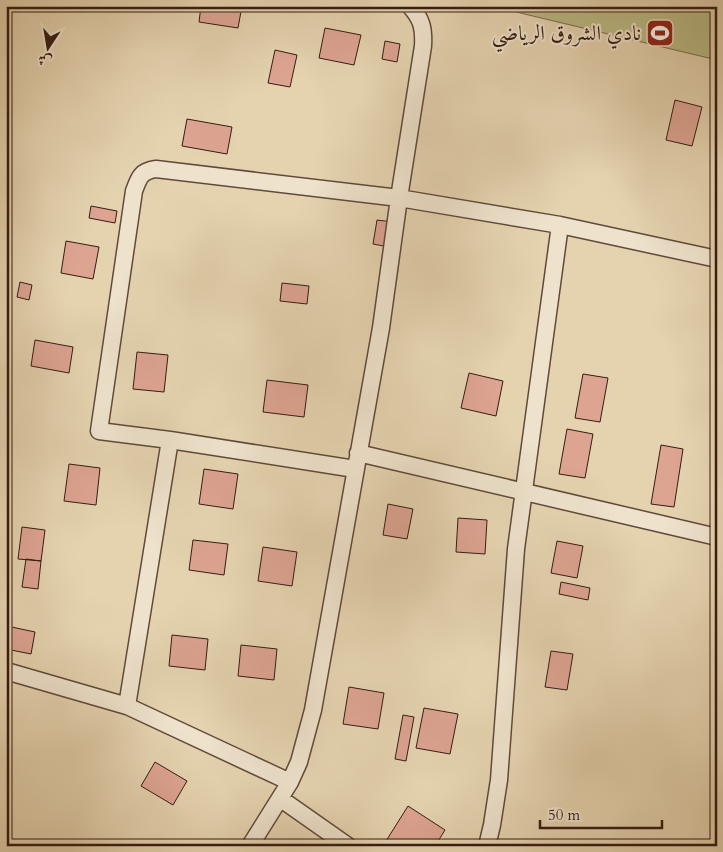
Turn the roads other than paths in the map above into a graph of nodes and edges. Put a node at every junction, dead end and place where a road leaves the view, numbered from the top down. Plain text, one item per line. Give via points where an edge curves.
1 (410, 6) edge
2 (399, 198) junction
3 (560, 225) junction
4 (717, 259) edge
5 (170, 440) junction
6 (358, 452) junction
7 (355, 469) junction
8 (524, 492) junction
9 (717, 537) edge
10 (6, 671) edge
11 (127, 706) junction
12 (290, 782) junction
13 (281, 799) junction
14 (250, 846) edge
15 (348, 846) edge
16 (487, 846) edge

1 - 2 street via 422,24 423,46
2 - 3 street
2 - 5 street via 156,169 146,171 139,178 134,191 99,431
2 - 6 street via 381,328
3 - 4 street
3 - 8 street
5 - 7 street
5 - 11 street
6 - 7 street
6 - 8 street
7 - 12 street via 313,710
8 - 9 street
8 - 16 street via 516,549 499,780
10 - 11 street
11 - 12 street
12 - 13 street
13 - 14 street
13 - 15 street

